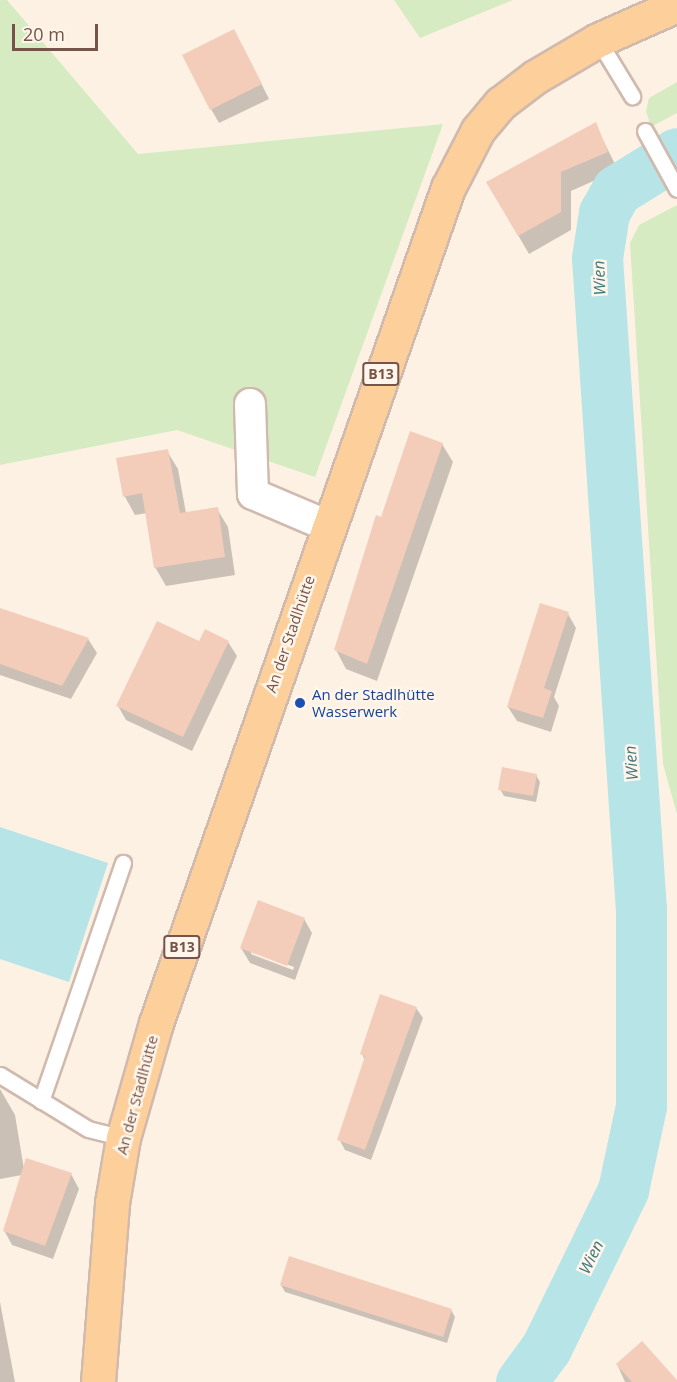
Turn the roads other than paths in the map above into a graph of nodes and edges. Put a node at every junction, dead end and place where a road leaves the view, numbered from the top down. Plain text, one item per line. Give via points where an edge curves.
1 (677, 5) edge
2 (598, 40) junction
3 (632, 96) dead end
4 (645, 131) dead end
5 (677, 189) edge
6 (250, 404) dead end
7 (328, 526) junction
8 (123, 862) dead end
9 (0, 1075) edge
10 (41, 1101) junction
11 (123, 1138) junction
12 (98, 1382) edge

1 - 2 main road, An der Stadlhütte / B13
2 - 3 lane
2 - 7 main road, An der Stadlhütte / B13 via 535,77 501,103 478,130 447,188
4 - 5 lane
6 - 7 street via 253,494
7 - 11 main road, An der Stadlhütte / B13 via 156,1023
8 - 10 lane
9 - 10 lane
10 - 11 lane via 88,1129
11 - 12 main road, An der Stadlhütte / B13 via 112,1203

